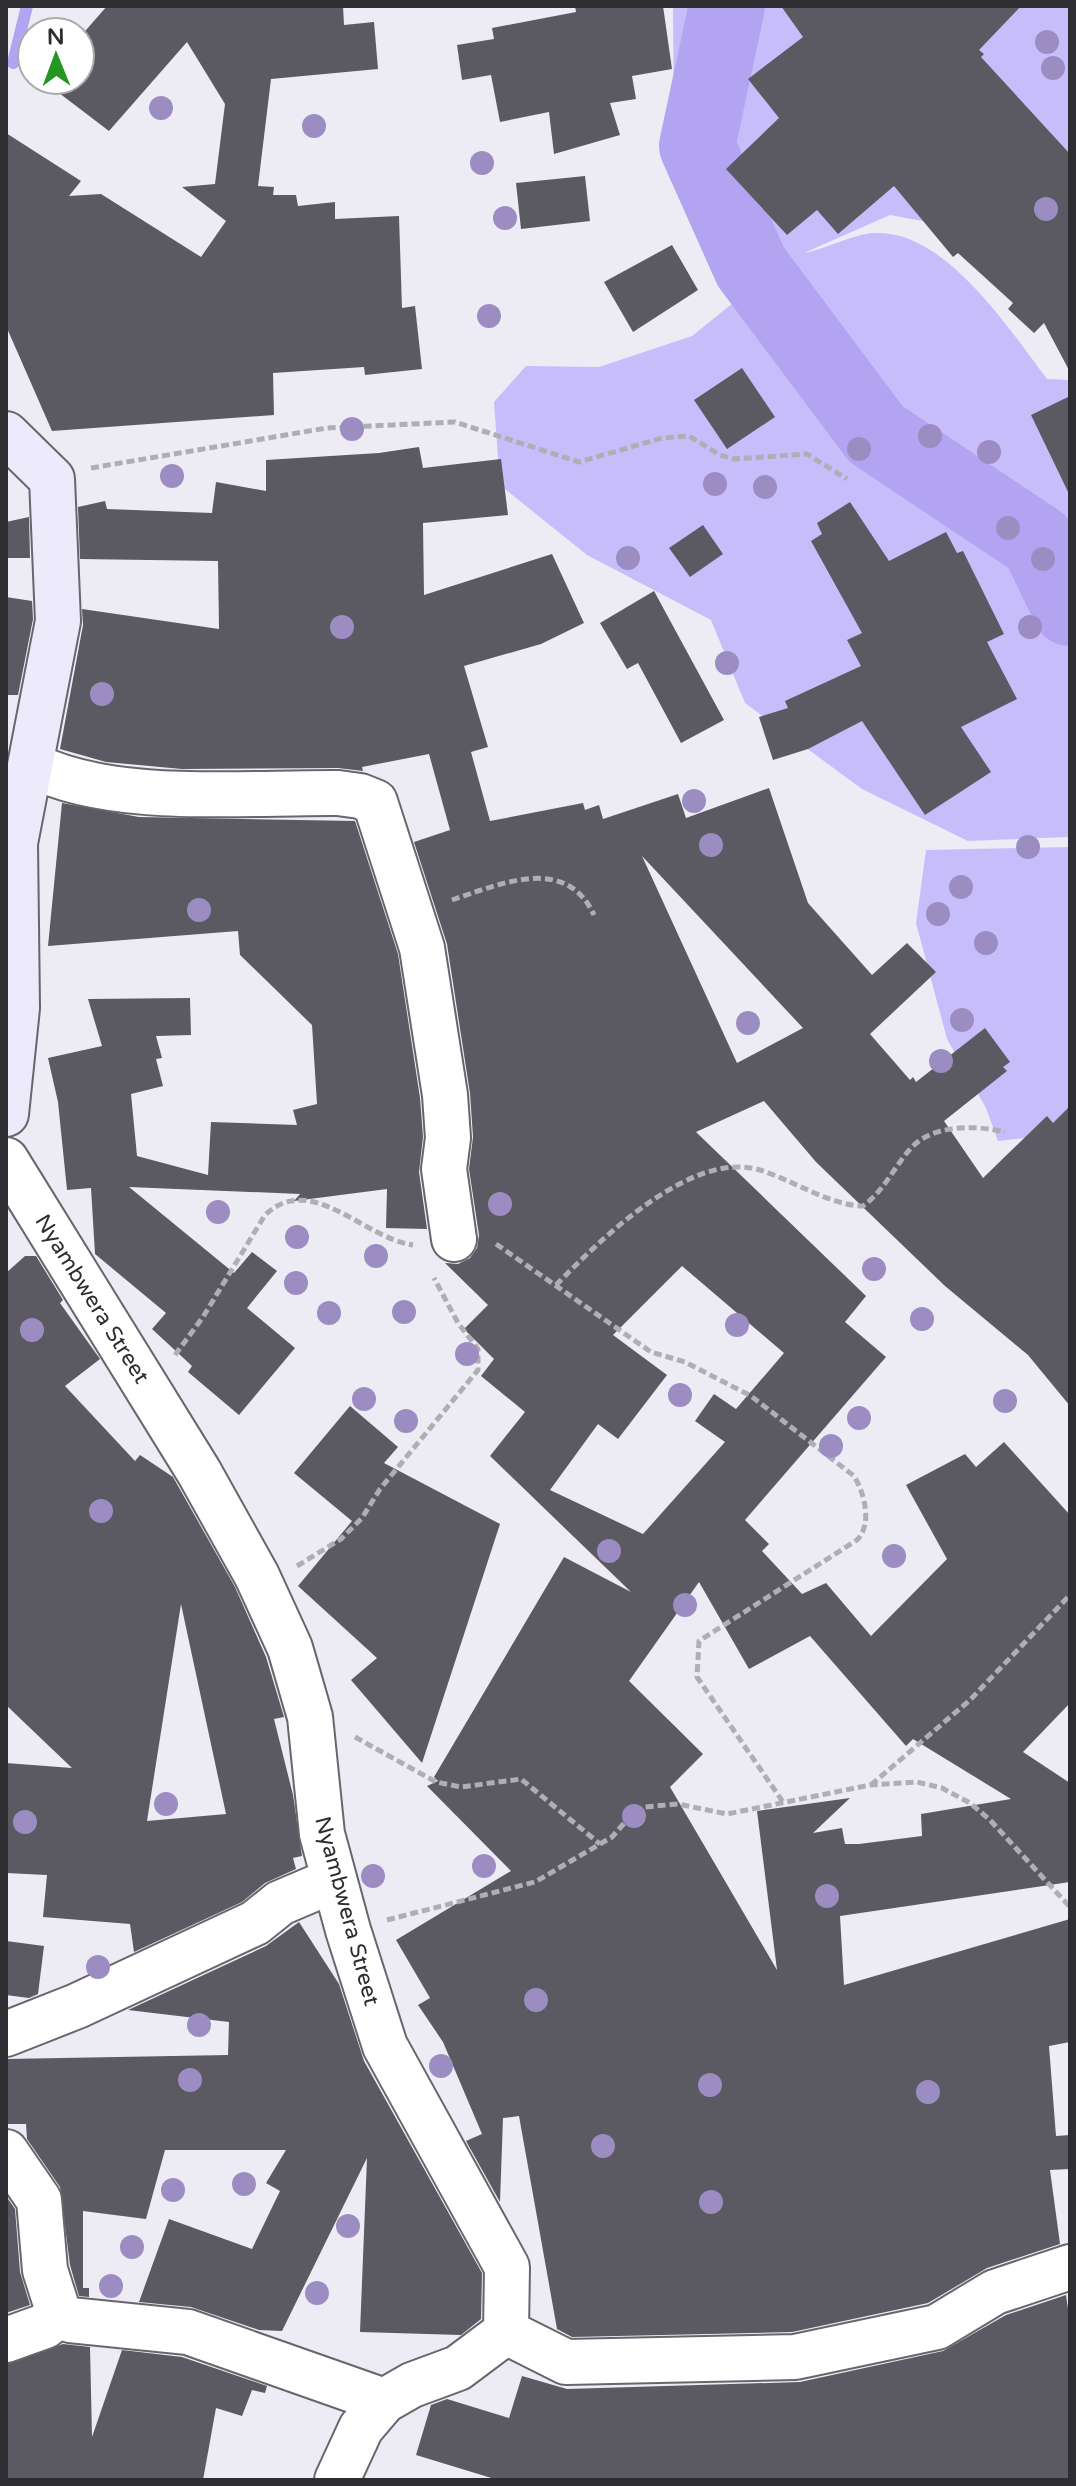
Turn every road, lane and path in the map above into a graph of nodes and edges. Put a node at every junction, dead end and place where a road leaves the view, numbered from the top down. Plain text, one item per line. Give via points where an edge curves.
1 (6, 434) edge
2 (52, 479) junction
3 (847, 479) dead end
4 (32, 765) junction
5 (409, 914) junction
6 (594, 915) dead end
7 (6, 1114) edge
8 (1005, 1132) dead end
9 (6, 1160) edge
10 (438, 1242) junction
11 (556, 1285) junction
12 (149, 1391) junction
13 (260, 1582) junction
14 (1070, 1595) edge
15 (310, 1717) junction
16 (870, 1785) junction
17 (783, 1802) junction
18 (601, 1844) junction
19 (334, 1880) junction
20 (1070, 1907) edge
21 (348, 1930) junction
22 (6, 2034) edge
23 (6, 2152) edge
24 (1070, 2267) edge
25 (59, 2314) junction
26 (506, 2332) junction
27 (6, 2340) edge
28 (384, 2401) junction
29 (337, 2480) edge

1 - 2 street
2 - 3 path via 96,466 327,428 455,422 579,462 662,438 689,436 734,459 807,454
2 - 4 street via 58,621
4 - 5 street via 60,779 160,792 360,796 375,802 380,811
4 - 7 street via 15,843 17,1008
5 - 6 path via 514,881 550,879 569,884 586,897
5 - 10 street via 422,948 445,1095 448,1138
8 - 11 path via 972,1127 929,1136 912,1146 863,1206 846,1206 756,1168 697,1176 664,1192 606,1234
9 - 12 street, Nyambwera Street
10 - 11 path via 474,1236 491,1241
10 - 12 path via 383,1238 322,1202 277,1203
10 - 13 path via 452,1313 478,1349 478,1370 341,1539
11 - 17 path via 651,1352 685,1362 751,1396 860,1486 865,1528 857,1540 699,1641 697,1677
12 - 13 street, Nyambwera Street
13 - 15 street, Nyambwera Street via 290,1648
14 - 16 path via 970,1700
15 - 18 path via 436,1782 461,1787 521,1779
15 - 19 street, Nyambwera Street via 322,1834
16 - 17 path
16 - 20 path via 917,1782 970,1803
17 - 18 path via 727,1814 678,1804 645,1807
18 - 21 path via 535,1882
19 - 21 street, Nyambwera Street
19 - 22 street via 280,1903 242,1929
21 - 26 street, Nyambwera Street via 385,2046 507,2267
23 - 25 street via 39,2200 45,2270
24 - 26 street via 995,2292 937,2327 795,2357 566,2362
25 - 27 street via 45,2326
25 - 28 street via 70,2320 188,2332
26 - 28 street via 458,2368
28 - 29 street via 361,2428

